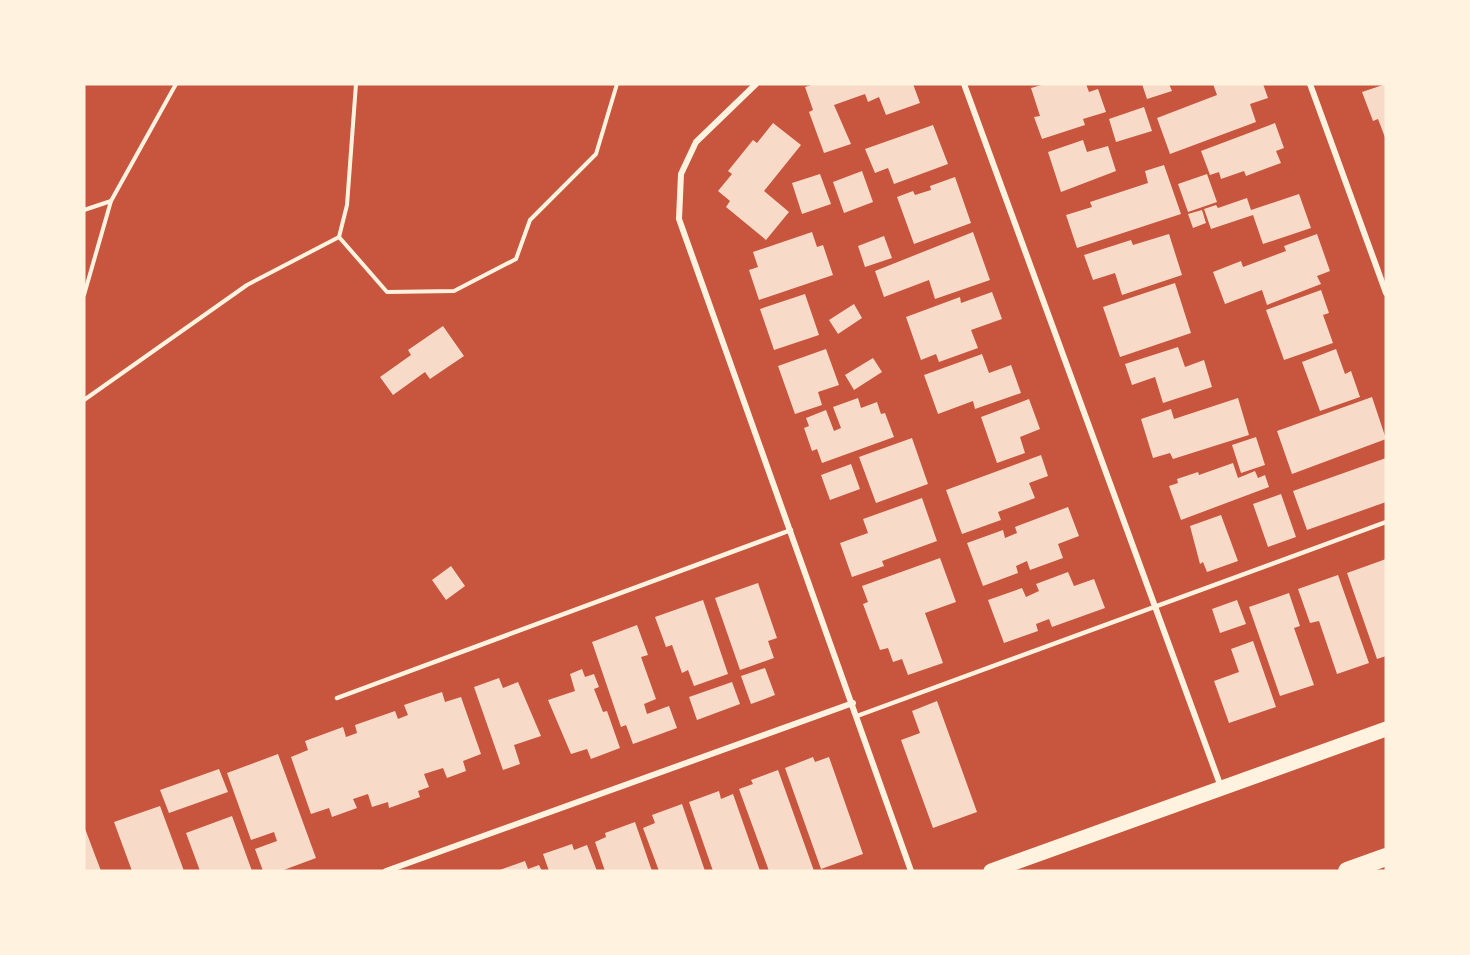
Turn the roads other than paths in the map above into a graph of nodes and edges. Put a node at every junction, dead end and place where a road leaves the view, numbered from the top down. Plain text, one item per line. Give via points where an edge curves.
1 (756, 84) edge
2 (964, 84) edge
3 (1310, 84) edge
4 (1386, 293) edge
5 (1386, 522) edge
6 (790, 530) junction
7 (1155, 607) junction
8 (337, 698) dead end
9 (853, 703) junction
10 (857, 716) junction
11 (1386, 729) edge
12 (1221, 788) junction
13 (1386, 857) edge
14 (386, 871) edge
15 (911, 871) edge
16 (991, 871) edge
17 (1347, 871) edge

1 - 6 street via 696,142 681,174 679,219
2 - 7 street
3 - 4 street
5 - 7 lane
6 - 8 lane
6 - 9 street
7 - 10 lane
7 - 12 street
9 - 10 street
9 - 14 street
10 - 15 street
11 - 12 main road
12 - 16 main road
13 - 17 highway

